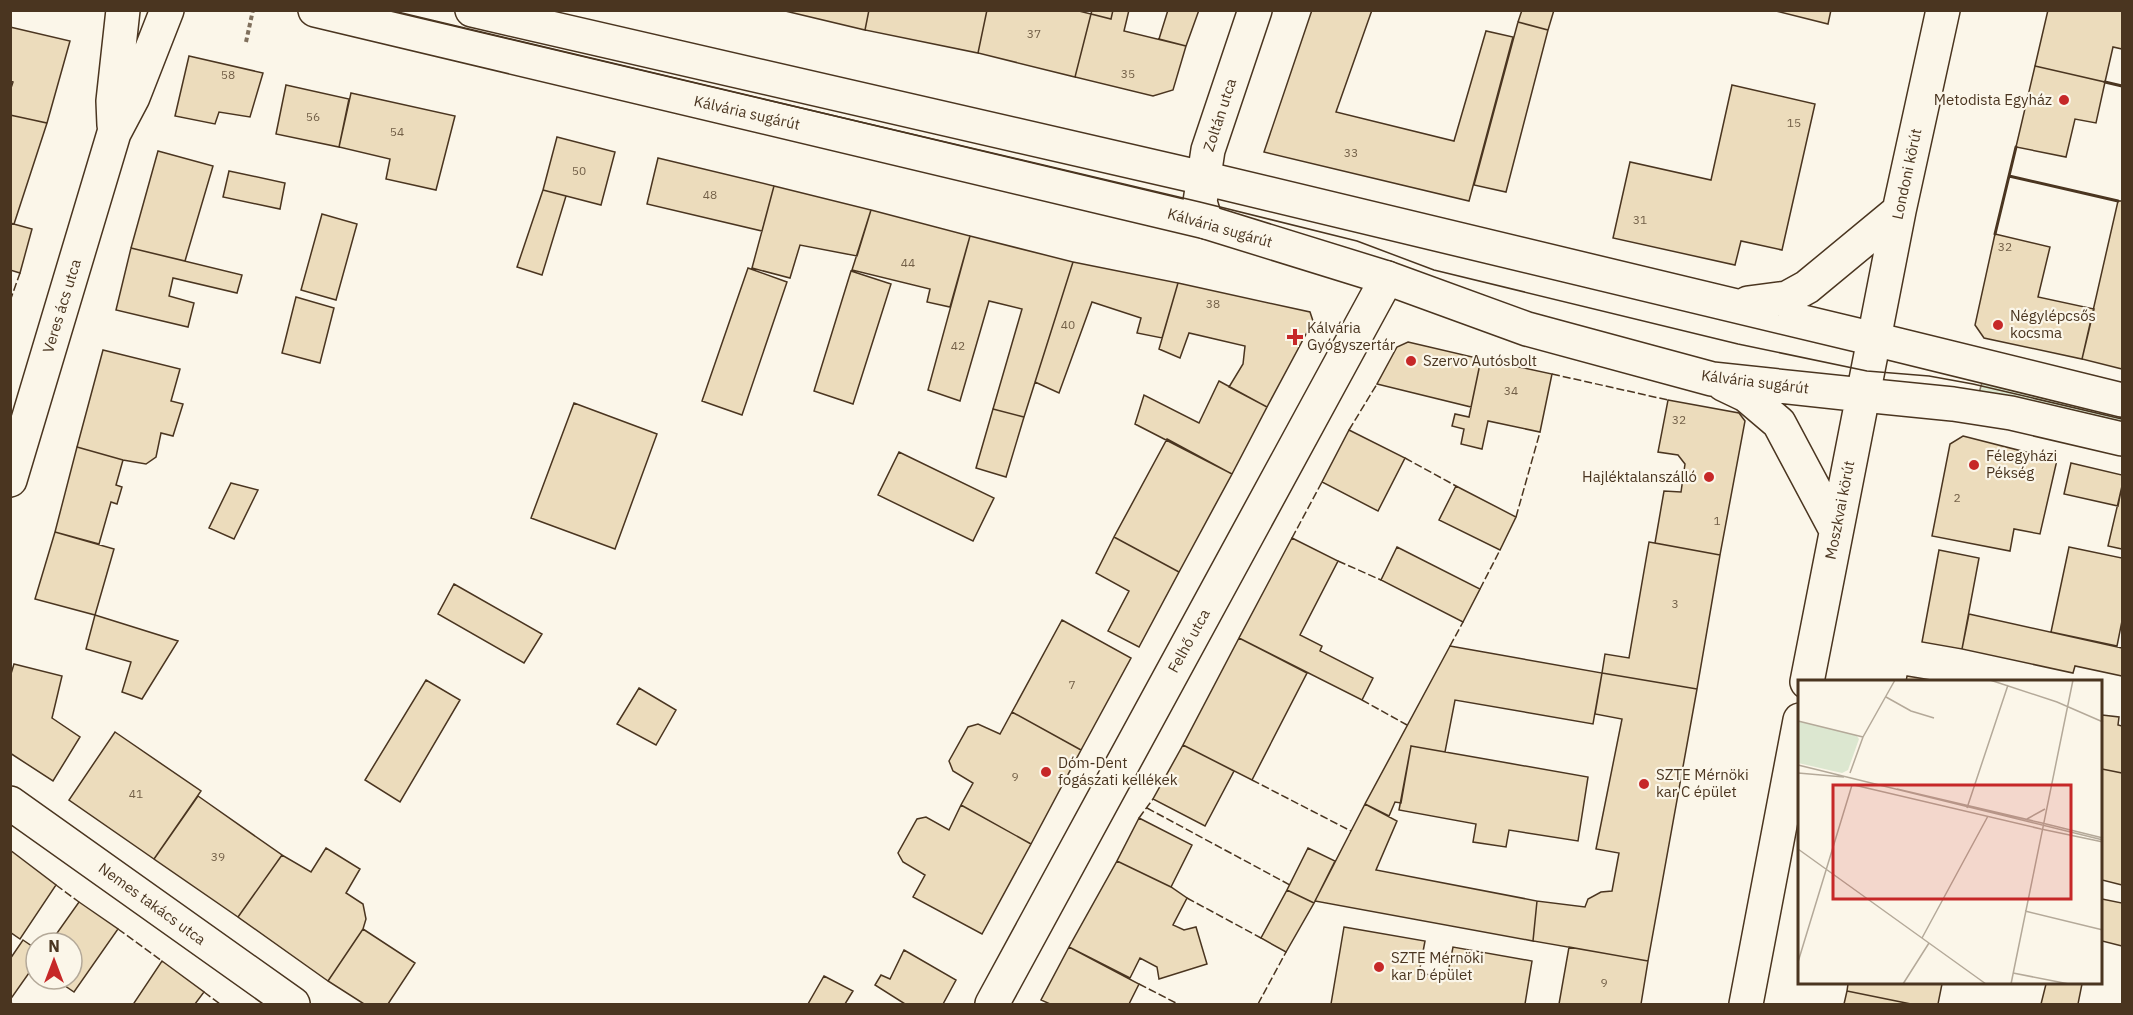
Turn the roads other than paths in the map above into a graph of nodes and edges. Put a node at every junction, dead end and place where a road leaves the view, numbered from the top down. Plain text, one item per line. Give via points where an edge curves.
1 (123, 10) edge
2 (167, 10) edge
3 (315, 10) edge
4 (472, 10) edge
5 (1255, 10) edge
6 (1943, 10) edge
7 (114, 133) junction
8 (1203, 178) junction
9 (1899, 212) junction
10 (1206, 222) junction
11 (1387, 278) junction
12 (1734, 306) junction
13 (1874, 339) junction
14 (1712, 379) junction
15 (1863, 395) junction
16 (2122, 400) edge
17 (2122, 439) edge
18 (10, 480) edge
19 (1836, 530) junction
20 (1807, 680) edge
21 (1798, 731) edge
22 (10, 802) edge
23 (293, 1005) edge
24 (992, 1005) edge
25 (1746, 1005) edge

1 - 7 main road, Veres ács utca via 113,101
2 - 7 main road, Veres ács utca via 134,97
3 - 10 main road, Kálvária sugárút
4 - 8 main road
5 - 8 main road, Zoltán utca via 1208,150
6 - 9 main road, Londoni körút
7 - 18 main road, Veres ács utca
8 - 10 main road, Zoltán utca via 1200,202
8 - 12 main road
9 - 12 main road via 1807,287 1787,298
9 - 13 main road, Londoni körút
10 - 11 main road, Kálvária sugárút
11 - 14 main road, Kálvária sugárút via 1527,329
11 - 24 main road, Felhő utca
12 - 13 main road
13 - 15 main road, Moszkvai körút
13 - 16 main road
14 - 15 main road, Kálvária sugárút
14 - 19 main road via 1746,395 1779,423
15 - 17 main road, Kálvária sugárút via 2012,413
15 - 19 main road, Moszkvai körút
19 - 20 main road, Moszkvai körút
21 - 25 main road
22 - 23 main road, Nemes takács utca

